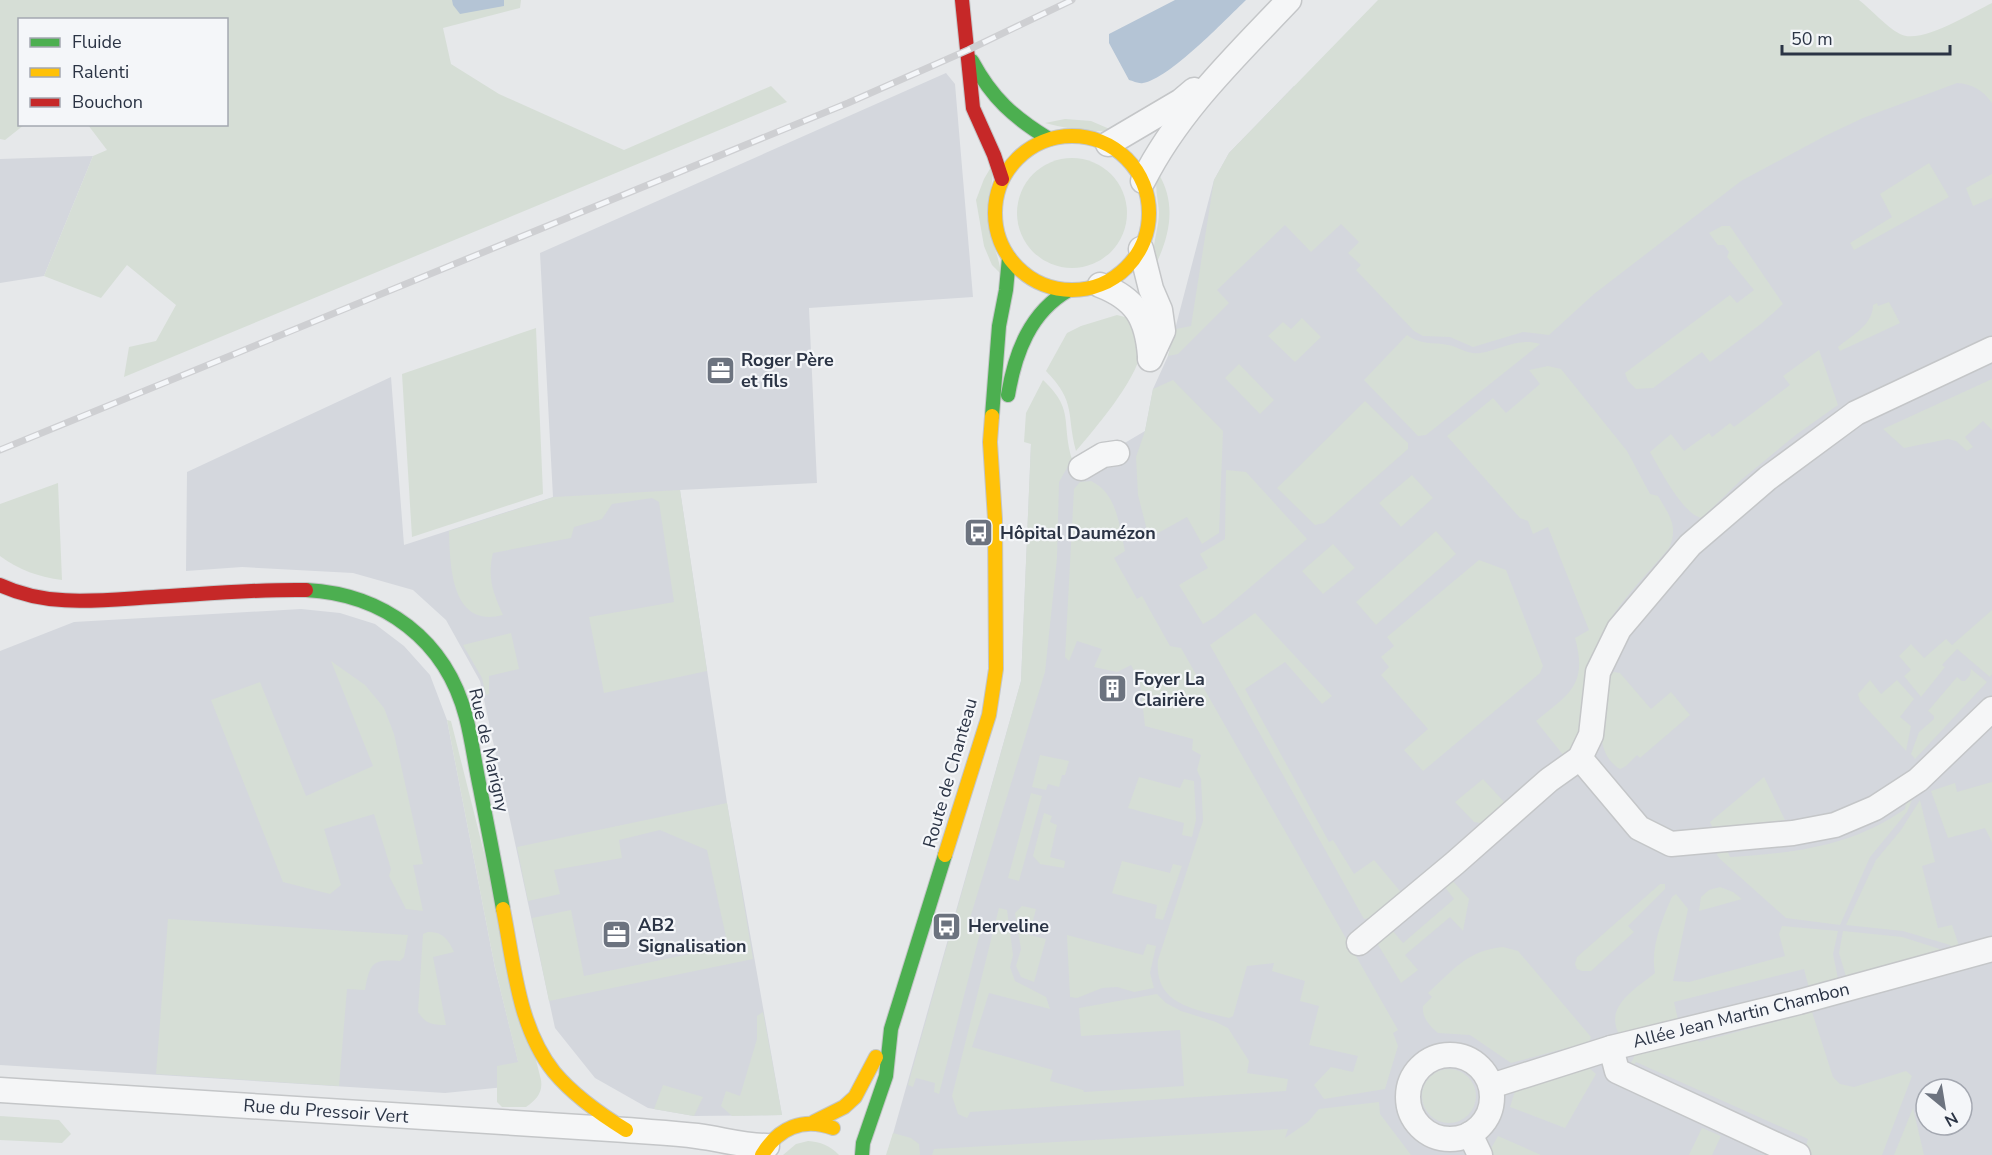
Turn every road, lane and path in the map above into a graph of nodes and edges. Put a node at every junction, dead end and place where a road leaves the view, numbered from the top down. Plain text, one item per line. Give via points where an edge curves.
1 (962, 0) edge
2 (1289, 0) edge
3 (969, 55) junction
4 (1227, 65) junction
5 (1049, 139) junction
6 (1108, 144) junction
7 (1002, 179) junction
8 (1143, 181) junction
9 (1141, 249) junction
10 (1010, 258) junction
11 (1100, 285) junction
12 (1068, 290) junction
13 (1992, 349) edge
14 (1117, 453) dead end
15 (1081, 468) dead end
16 (995, 519) junction
17 (0, 585) edge
18 (1992, 709) edge
19 (1580, 758) junction
20 (1359, 943) dead end
21 (1992, 949) edge
22 (891, 1029) junction
23 (1611, 1048) junction
24 (1491, 1086) junction
25 (0, 1090) edge
26 (814, 1122) junction
27 (626, 1130) junction
28 (653, 1133) junction
29 (1475, 1145) edge
30 (765, 1151) edge
31 (716, 1155) edge
32 (860, 1155) edge
33 (1798, 1155) edge

1 - 3 main road
2 - 4 street
3 - 5 main road via 1001,106
3 - 7 main road via 973,108
4 - 6 street via 1180,100
4 - 8 street via 1180,120
5 - 6 main road via 1069,135
5 - 7 main road via 1021,154
6 - 8 main road via 1128,159
7 - 10 main road via 995,202 995,226 1002,249
8 - 9 main road via 1149,203 1149,227
9 - 11 main road via 1127,268
9 - 11 street via 1163,331 1150,358 1149,335 1142,316 1116,291
10 - 12 main road via 1036,282
10 - 16 main road, Route de Chanteau via 999,326 990,442
11 - 12 main road
12 - 16 main road, Route de Chanteau via 1043,310 1027,335 1009,384
13 - 19 street via 1856,413 1768,478 1690,545 1619,629 1599,672 1591,735
14 - 15 street via 1103,455
16 - 22 main road, Route de Chanteau via 996,669 989,715
17 - 27 main road, Rue de Marigny via 29,598 67,603 281,589 337,592 396,615 418,631 456,684 466,716 522,1005 536,1044 554,1073 600,1115
18 - 19 street via 1918,780 1875,808 1835,825 1793,833 1671,844 1639,828
19 - 20 street via 1549,780
21 - 23 street, Allée Jean Martin Chambon
22 - 26 main road, Route de Chanteau via 855,1097
22 - 32 main road, Route de Chanteau via 886,1076
23 - 24 street, Allée Jean Martin Chambon
23 - 33 street via 1617,1071
24 - 29 street via 1492,1100
24 - 29 street via 1477,1065 1454,1055 1430,1060 1420,1068 1409,1090 1412,1114 1427,1132
25 - 27 street, Rue du Pressoir Vert
26 - 30 main road, Route de Chanteau via 783,1130
26 - 32 main road, Route de Chanteau via 830,1126 846,1137
27 - 28 street, Rue du Pressoir Vert
28 - 30 street, Rue du Pressoir Vert via 732,1141
28 - 31 street, Rue du Pressoir Vert

